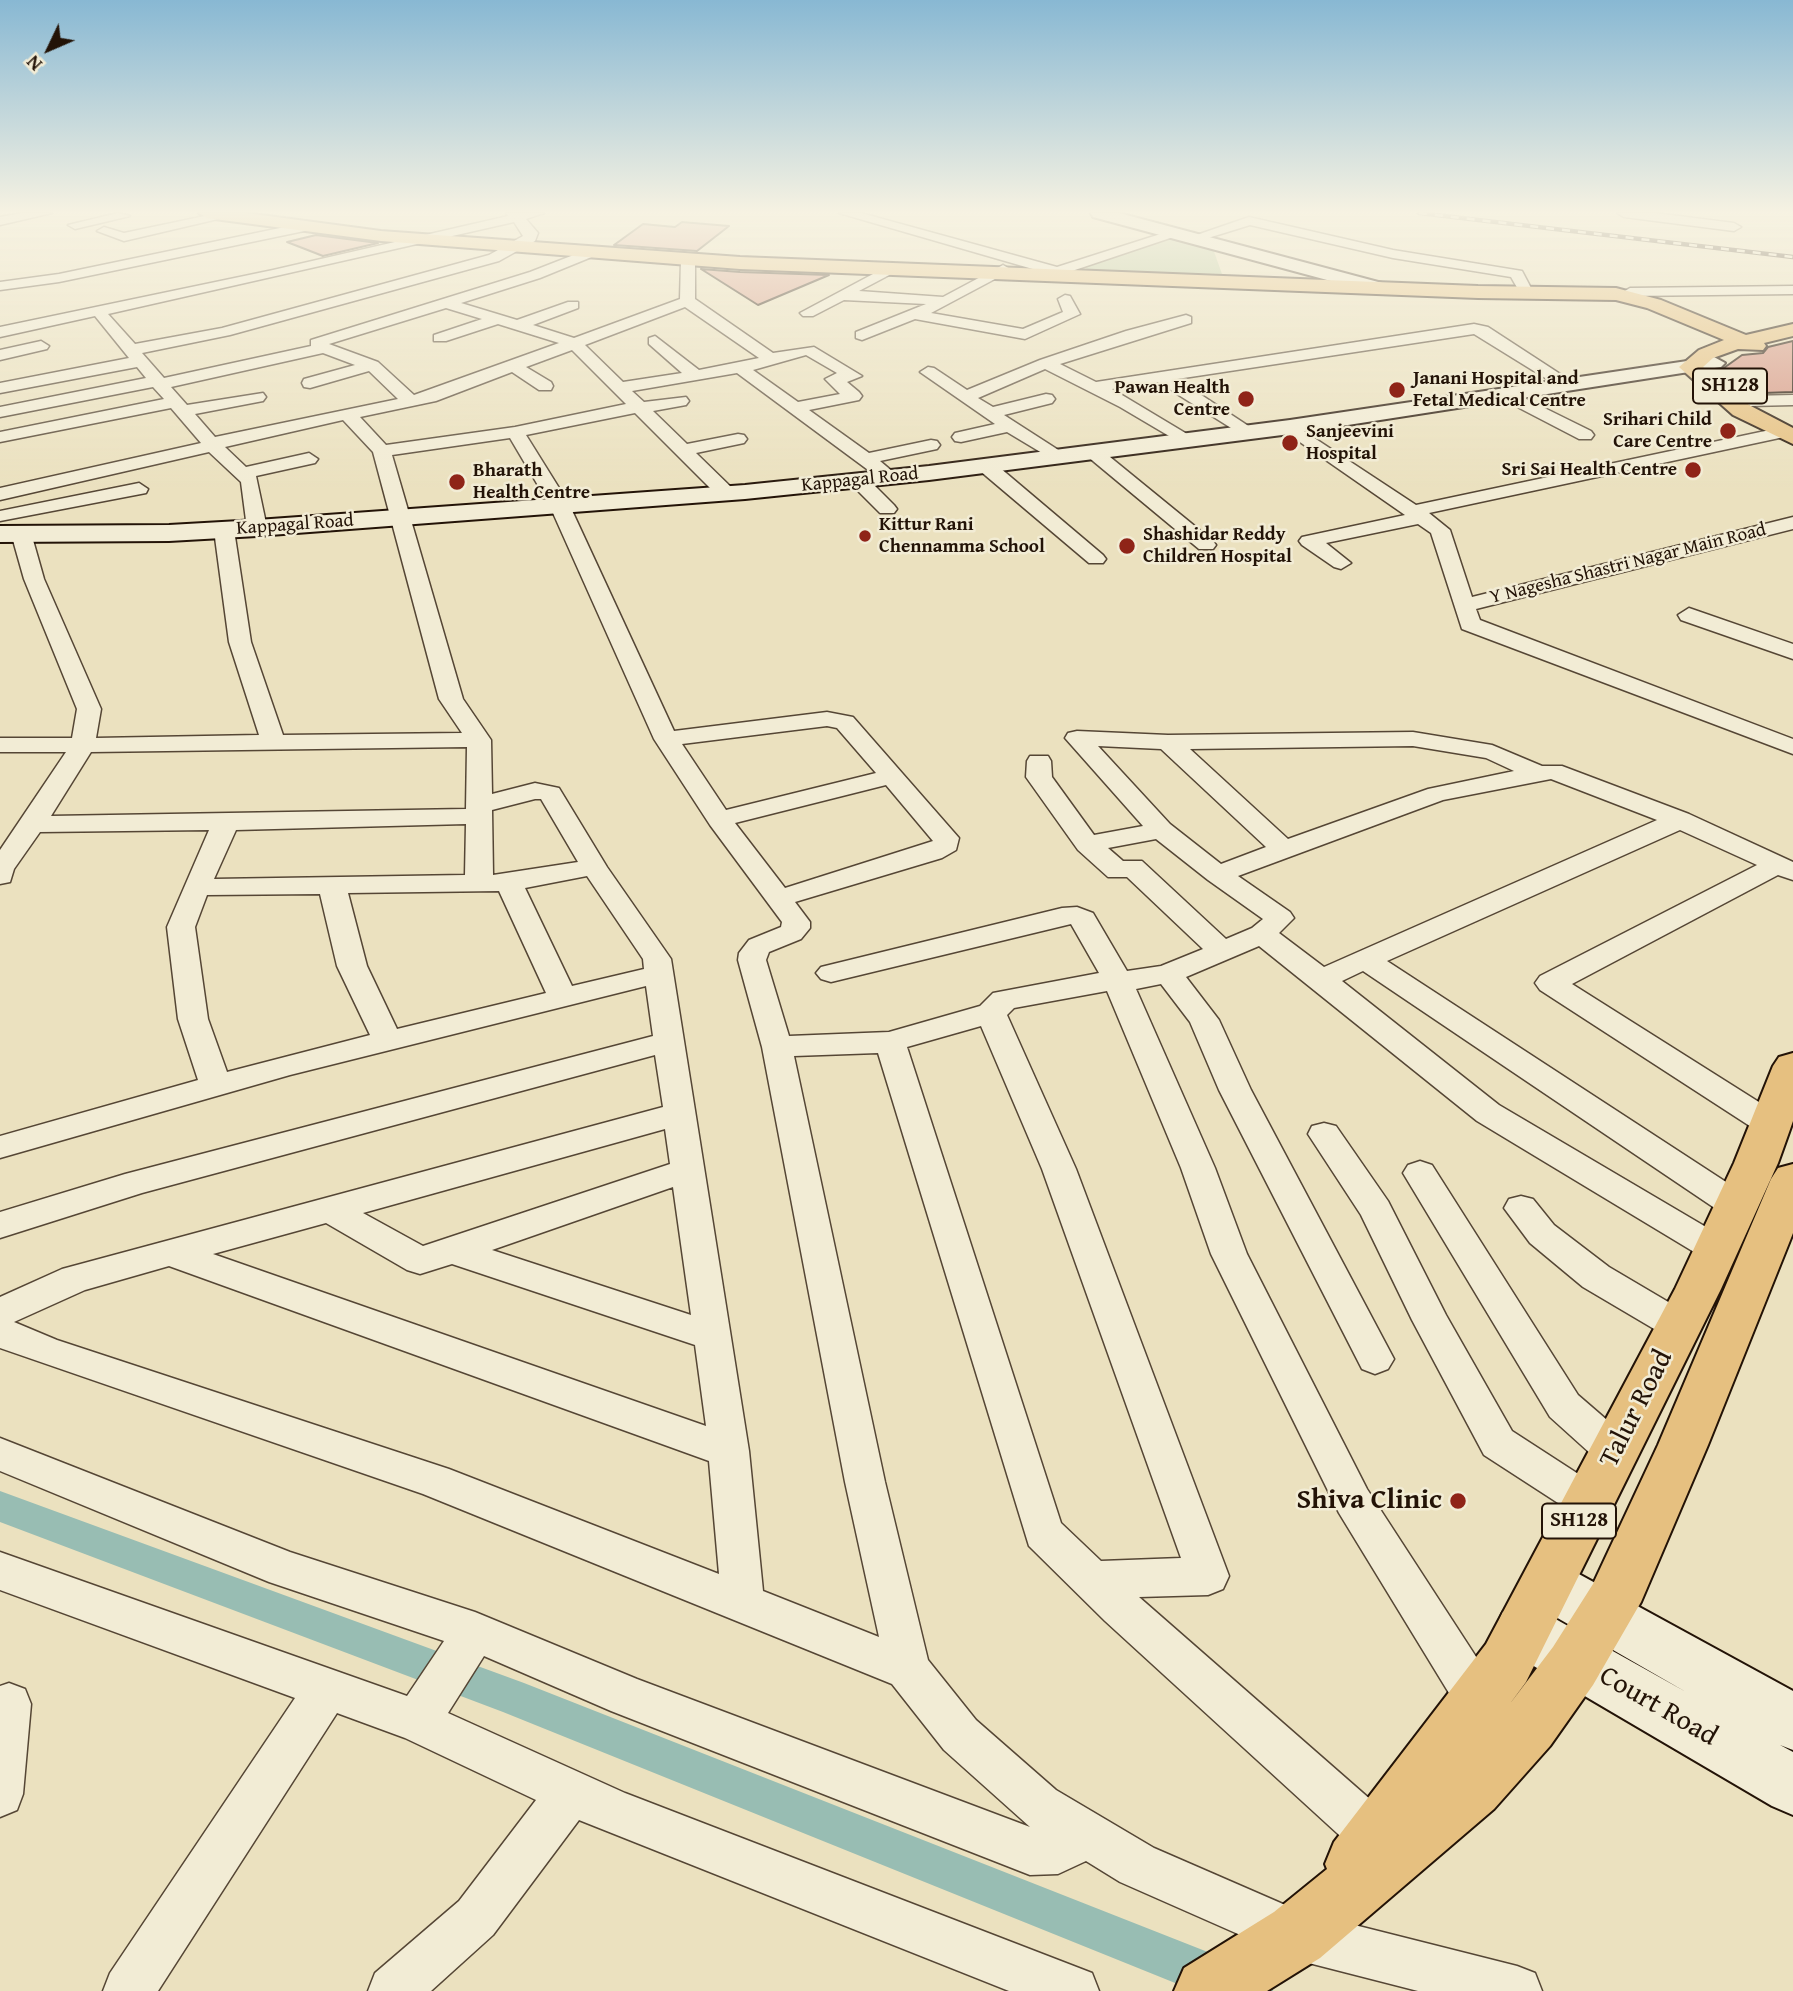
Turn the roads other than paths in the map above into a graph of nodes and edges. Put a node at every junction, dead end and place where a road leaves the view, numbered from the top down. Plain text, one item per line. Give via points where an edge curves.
1 (127, 306) edge
2 (320, 306) edge
3 (437, 306) edge
4 (456, 306) edge
5 (571, 306) edge
6 (674, 306) edge
7 (694, 306) edge
8 (822, 306) edge
9 (934, 306) edge
10 (1068, 306) edge
11 (1659, 306) edge
12 (1671, 306) edge
13 (99, 312) junction
14 (501, 312) junction
15 (808, 313) dead end
16 (914, 314) junction
17 (1186, 320) dead end
18 (1716, 321) junction
19 (519, 325) junction
20 (0, 332) edge
21 (862, 335) dead end
22 (440, 338) dead end
23 (1769, 338) edge
24 (655, 341) dead end
25 (574, 343) junction
26 (324, 348) junction
27 (0, 355) edge
28 (198, 355) dead end
29 (771, 358) junction
30 (279, 360) junction
31 (1046, 363) junction
32 (510, 364) junction
33 (372, 365) junction
34 (1702, 365) junction
35 (148, 368) junction
36 (740, 368) junction
37 (0, 370) edge
38 (928, 372) dead end
39 (696, 376) junction
40 (1160, 376) junction
41 (310, 383) dead end
42 (545, 386) dead end
43 (1569, 386) junction
44 (1094, 387) junction
45 (0, 388) edge
46 (620, 388) junction
47 (62, 390) dead end
48 (1508, 395) junction
49 (257, 397) dead end
50 (965, 397) junction
51 (1046, 399) dead end
52 (1793, 400) edge
53 (0, 401) edge
54 (410, 401) junction
55 (680, 401) dead end
56 (1750, 401) junction
57 (871, 405) dead end
58 (179, 407) junction
59 (640, 408) junction
60 (0, 412) edge
61 (801, 413) junction
62 (990, 413) junction
63 (347, 414) junction
64 (1010, 426) junction
65 (1290, 427) junction
66 (515, 432) junction
67 (1790, 432) edge
68 (1247, 433) junction
69 (1585, 435) dead end
70 (0, 437) edge
71 (961, 437) dead end
72 (738, 439) dead end
73 (1186, 441) junction
74 (931, 445) dead end
75 (213, 446) junction
76 (683, 450) junction
77 (382, 451) junction
78 (1093, 452) junction
79 (1057, 457) junction
80 (309, 459) dead end
81 (986, 466) junction
82 (862, 470) junction
83 (243, 473) junction
84 (139, 489) dead end
85 (726, 493) junction
86 (559, 504) junction
87 (887, 509) dead end
88 (1417, 514) junction
89 (399, 517) junction
90 (6, 518) edge
91 (1793, 523) edge
92 (257, 528) junction
93 (224, 530) junction
94 (1206, 545) dead end
95 (1096, 559) dead end
96 (1341, 563) dead end
97 (1464, 606) junction
98 (1689, 615) dead end
99 (1793, 652) edge
100 (666, 739) junction
101 (479, 740) junction
102 (273, 742) junction
103 (1168, 742) junction
104 (0, 745) edge
105 (83, 745) junction
106 (1793, 747) edge
107 (1039, 761) dead end
108 (1540, 774) junction
109 (893, 775) junction
110 (478, 811) junction
111 (719, 819) junction
112 (1680, 820) junction
113 (226, 822) junction
114 (33, 824) junction
115 (1161, 830) junction
116 (1087, 844) junction
117 (1283, 849) junction
118 (594, 867) junction
119 (1785, 868) edge
120 (1218, 874) junction
121 (0, 876) edge
122 (479, 883) junction
123 (509, 883) junction
124 (332, 886) junction
125 (195, 887) junction
126 (780, 898) junction
127 (1262, 934) junction
128 (1222, 951) junction
129 (1365, 959) junction
130 (831, 973) dead end
131 (659, 974) junction
132 (1168, 974) junction
133 (1321, 979) junction
134 (1118, 981) junction
135 (562, 996) junction
136 (991, 1013) junction
137 (387, 1040) junction
138 (668, 1042) junction
139 (890, 1042) junction
140 (777, 1047) junction
141 (1793, 1066) edge
142 (216, 1086) junction
143 (679, 1114) junction
144 (1770, 1124) junction
145 (1324, 1134) dead end
146 (0, 1147) edge
147 (688, 1170) junction
148 (1420, 1173) dead end
149 (1793, 1179) edge
150 (1521, 1208) dead end
151 (329, 1209) junction
152 (0, 1225) edge
153 (1727, 1227) junction
154 (452, 1250) junction
155 (170, 1253) junction
156 (0, 1313) edge
157 (1679, 1326) junction
158 (0, 1332) edge
159 (712, 1336) junction
160 (1375, 1359) dead end
161 (729, 1451) junction
162 (1615, 1451) junction
163 (0, 1454) edge
164 (1589, 1502) junction
165 (0, 1571) edge
166 (1092, 1580) junction
167 (743, 1603) junction
168 (1535, 1607) junction
169 (1591, 1637) junction
170 (468, 1643) junction
171 (908, 1670) junction
172 (327, 1689) junction
173 (1479, 1701) junction
174 (9, 1704) dead end
175 (423, 1712) junction
176 (1793, 1722) edge
177 (1793, 1785) edge
178 (571, 1792) junction
179 (0, 1794) edge
180 (1088, 1835) junction
181 (1378, 1838) junction
182 (1297, 1935) junction
183 (128, 1991) edge
184 (393, 1991) edge
185 (1074, 1991) edge
186 (1207, 1991) edge
187 (1517, 1991) edge

1 - 13 street
2 - 35 street via 225,332
3 - 26 street via 317,344
4 - 14 street via 479,313
5 - 19 street
6 - 25 street
7 - 29 street
8 - 15 street
9 - 16 street
10 - 16 street via 1072,314 1025,334
11 - 23 main road
12 - 18 main road
13 - 20 street
13 - 35 street
14 - 19 street
14 - 22 street
16 - 21 street
17 - 31 street
18 - 23 main road
18 - 23 main road
19 - 25 street
23 - 34 main road via 1706,354
24 - 39 street
25 - 32 street
25 - 46 street
26 - 30 street
26 - 33 street
27 - 37 street via 47,353
28 - 30 street via 246,346
29 - 36 street
29 - 61 street via 808,350 854,376 833,379 853,396
30 - 35 street
31 - 44 street
31 - 50 street
32 - 42 street
32 - 54 street
33 - 41 street
33 - 54 street
34 - 43 main road, Kappagal Road
34 - 56 main road, SH128
34 - 67 main road via 1741,410
35 - 45 street
35 - 58 street
35 - 60 street
36 - 39 street
36 - 61 street
38 - 50 street
39 - 46 street
40 - 43 street via 1474,328
40 - 44 street
40 - 68 street
43 - 48 main road, Kappagal Road
44 - 73 street
46 - 59 street
47 - 53 street
48 - 65 main road, Kappagal Road
48 - 69 street
49 - 58 street
50 - 62 street
51 - 62 street
52 - 56 street
54 - 63 street
55 - 59 street
56 - 67 main road, SH128
57 - 61 street
58 - 70 street
58 - 75 street
59 - 66 street
59 - 76 street
61 - 82 street
62 - 64 street
63 - 75 street
63 - 77 street
64 - 71 street
64 - 79 street
65 - 68 main road, Kappagal Road
65 - 88 street
66 - 77 street
66 - 86 street
67 - 88 street
68 - 73 main road, Kappagal Road
72 - 76 street
73 - 78 main road, Kappagal Road
74 - 82 street
75 - 83 street
75 - 90 street
76 - 85 street
77 - 89 street
78 - 79 main road, Kappagal Road
78 - 94 street
79 - 81 main road, Kappagal Road
80 - 83 street
81 - 82 main road, Kappagal Road via 890,477
81 - 95 street
82 - 85 main road, Kappagal Road
82 - 87 street
83 - 92 street via 250,480
84 - 90 street
85 - 86 main road, Kappagal Road
86 - 89 main road, Kappagal Road
86 - 100 street
88 - 96 street via 1309,541
88 - 97 street via 1440,530
89 - 92 main road, Kappagal Road
89 - 101 street via 451,699
90 - 93 main road, Kappagal Road
90 - 105 street via 89,709
91 - 97 street, Y Nagesha Shastri Nagar Main Road
92 - 93 main road, Kappagal Road
93 - 102 street via 240,642
97 - 106 street via 1470,624
98 - 99 street
100 - 109 street via 837,720 851,726
100 - 111 street
101 - 102 street
101 - 110 street
102 - 105 street
103 - 108 street via 1413,739 1492,752
103 - 115 street via 1077,738
103 - 117 street
104 - 105 street
105 - 114 street
107 - 116 street via 1039,777
108 - 112 street via 1553,771
108 - 117 street via 1437,794
109 - 111 street
109 - 126 street via 947,845
110 - 113 street
110 - 118 street via 535,791 551,793
110 - 122 street
111 - 126 street
112 - 119 street
112 - 129 street
113 - 114 street
113 - 125 street
114 - 121 street
115 - 116 street
115 - 120 street
116 - 128 street via 1118,871 1132,867
117 - 120 street
118 - 123 street
118 - 131 street via 657,959
119 - 144 street via 1550,983
120 - 127 street via 1280,918
122 - 123 street
122 - 124 street
123 - 135 street
124 - 125 street
124 - 137 street via 352,966
125 - 142 street via 181,927 193,1019
126 - 140 street via 796,928 759,946 752,960
127 - 128 street
127 - 133 street
128 - 132 street
129 - 133 street
129 - 153 street
130 - 134 street via 1070,915 1083,919
131 - 135 street
131 - 138 street
132 - 134 street
132 - 160 street via 1204,1020 1235,1090
133 - 153 street via 1488,1113
134 - 136 street via 1003,1000
134 - 173 street via 1198,1168 1228,1254 1353,1501
135 - 137 street
136 - 139 street
136 - 166 street via 1059,1169 1208,1576
137 - 142 street
138 - 143 street
138 - 152 street via 137,1182
139 - 140 street
139 - 166 street via 1044,1533
140 - 171 street via 864,1482
141 - 144 main road, Talur Road / SH128
142 - 146 street
143 - 147 street
143 - 151 street
144 - 153 main road, Talur Road / SH128
145 - 164 street via 1376,1210 1498,1443
147 - 154 street
147 - 159 street
148 - 162 street via 1564,1405
149 - 169 main road, Talur Road / SH128 via 1683,1445
150 - 157 street via 1542,1234 1596,1277
151 - 154 street via 420,1261
151 - 155 street
153 - 157 main road, Talur Road / SH128
154 - 159 street
155 - 156 street via 75,1279
155 - 161 street
157 - 162 main road, Talur Road / SH128
158 - 167 street via 435,1480
159 - 161 street
161 - 167 street
162 - 164 main road, Talur Road / SH128
163 - 170 street
164 - 168 main road, Talur Road / SH128
165 - 172 street
166 - 181 street
167 - 171 street
168 - 169 main road, Court Road
168 - 173 main road, Talur Road / SH128 via 1506,1663
169 - 176 main road, Court Road
169 - 177 main road, Court Road
169 - 182 main road, Talur Road / SH128 via 1528,1726 1474,1788
170 - 175 street
170 - 180 street via 626,1696 1030,1851 1058,1850
171 - 180 street via 960,1735 1039,1806
172 - 175 street
172 - 183 street
173 - 181 main road, Talur Road / SH128
174 - 179 street
175 - 178 street
178 - 184 street via 476,1918
178 - 185 street
180 - 182 street via 1137,1865
181 - 182 main road, Talur Road / SH128
182 - 186 main road, Talur Road / SH128
182 - 187 street

